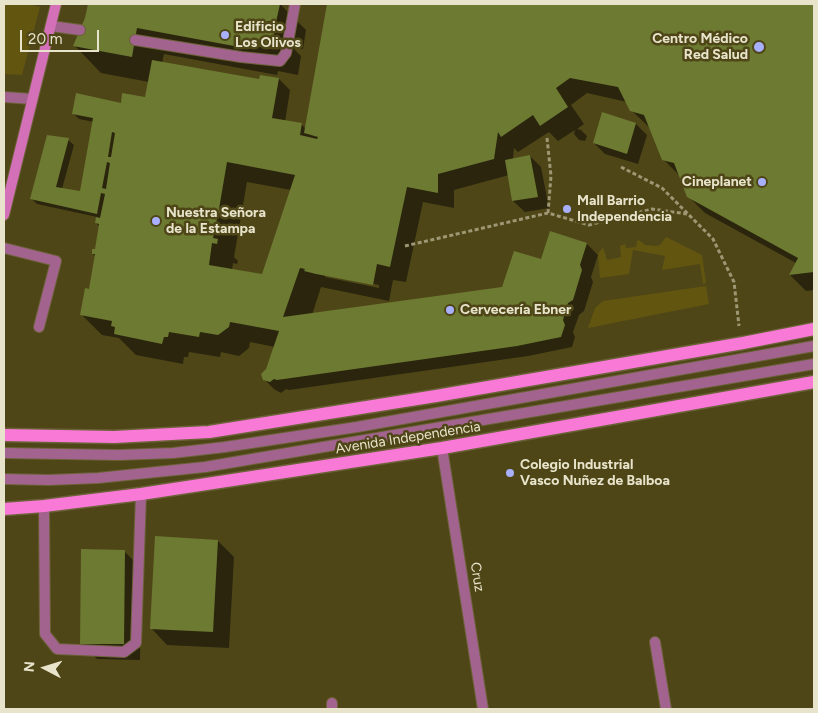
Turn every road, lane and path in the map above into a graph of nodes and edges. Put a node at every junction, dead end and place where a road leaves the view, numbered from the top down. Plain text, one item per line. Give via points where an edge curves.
1 (56, 4) edge
2 (295, 4) edge
3 (51, 26) junction
4 (80, 30) dead end
5 (135, 40) dead end
6 (4, 97) edge
7 (32, 99) junction
8 (547, 138) dead end
9 (621, 167) dead end
10 (548, 213) junction
11 (687, 214) junction
12 (4, 215) edge
13 (405, 246) dead end
14 (4, 248) edge
15 (39, 327) dead end
16 (814, 329) edge
17 (743, 343) junction
18 (814, 346) edge
19 (814, 364) edge
20 (814, 382) edge
21 (4, 435) edge
22 (442, 448) junction
23 (4, 453) edge
24 (4, 479) edge
25 (141, 494) junction
26 (44, 506) junction
27 (4, 509) edge
28 (655, 642) dead end
29 (483, 709) edge
30 (666, 709) edge

1 - 3 street
2 - 5 street via 286,53 280,61
3 - 4 street
3 - 7 street
6 - 7 street
7 - 12 street
8 - 10 path via 551,176
9 - 11 path via 662,188
10 - 11 path via 589,225 652,210
10 - 13 path
11 - 17 path via 713,239 734,282
14 - 15 street via 56,261
16 - 17 main road
17 - 21 main road via 209,432 114,437
18 - 23 street via 226,447 118,455
19 - 24 street via 205,467 98,478
20 - 22 main road, Avenida Independencia
22 - 25 main road, Avenida Independencia
22 - 29 street, Cruz
25 - 26 main road, Avenida Independencia
25 - 26 street via 136,643 124,652 57,649 45,634
26 - 27 main road, Avenida Independencia
28 - 30 street

